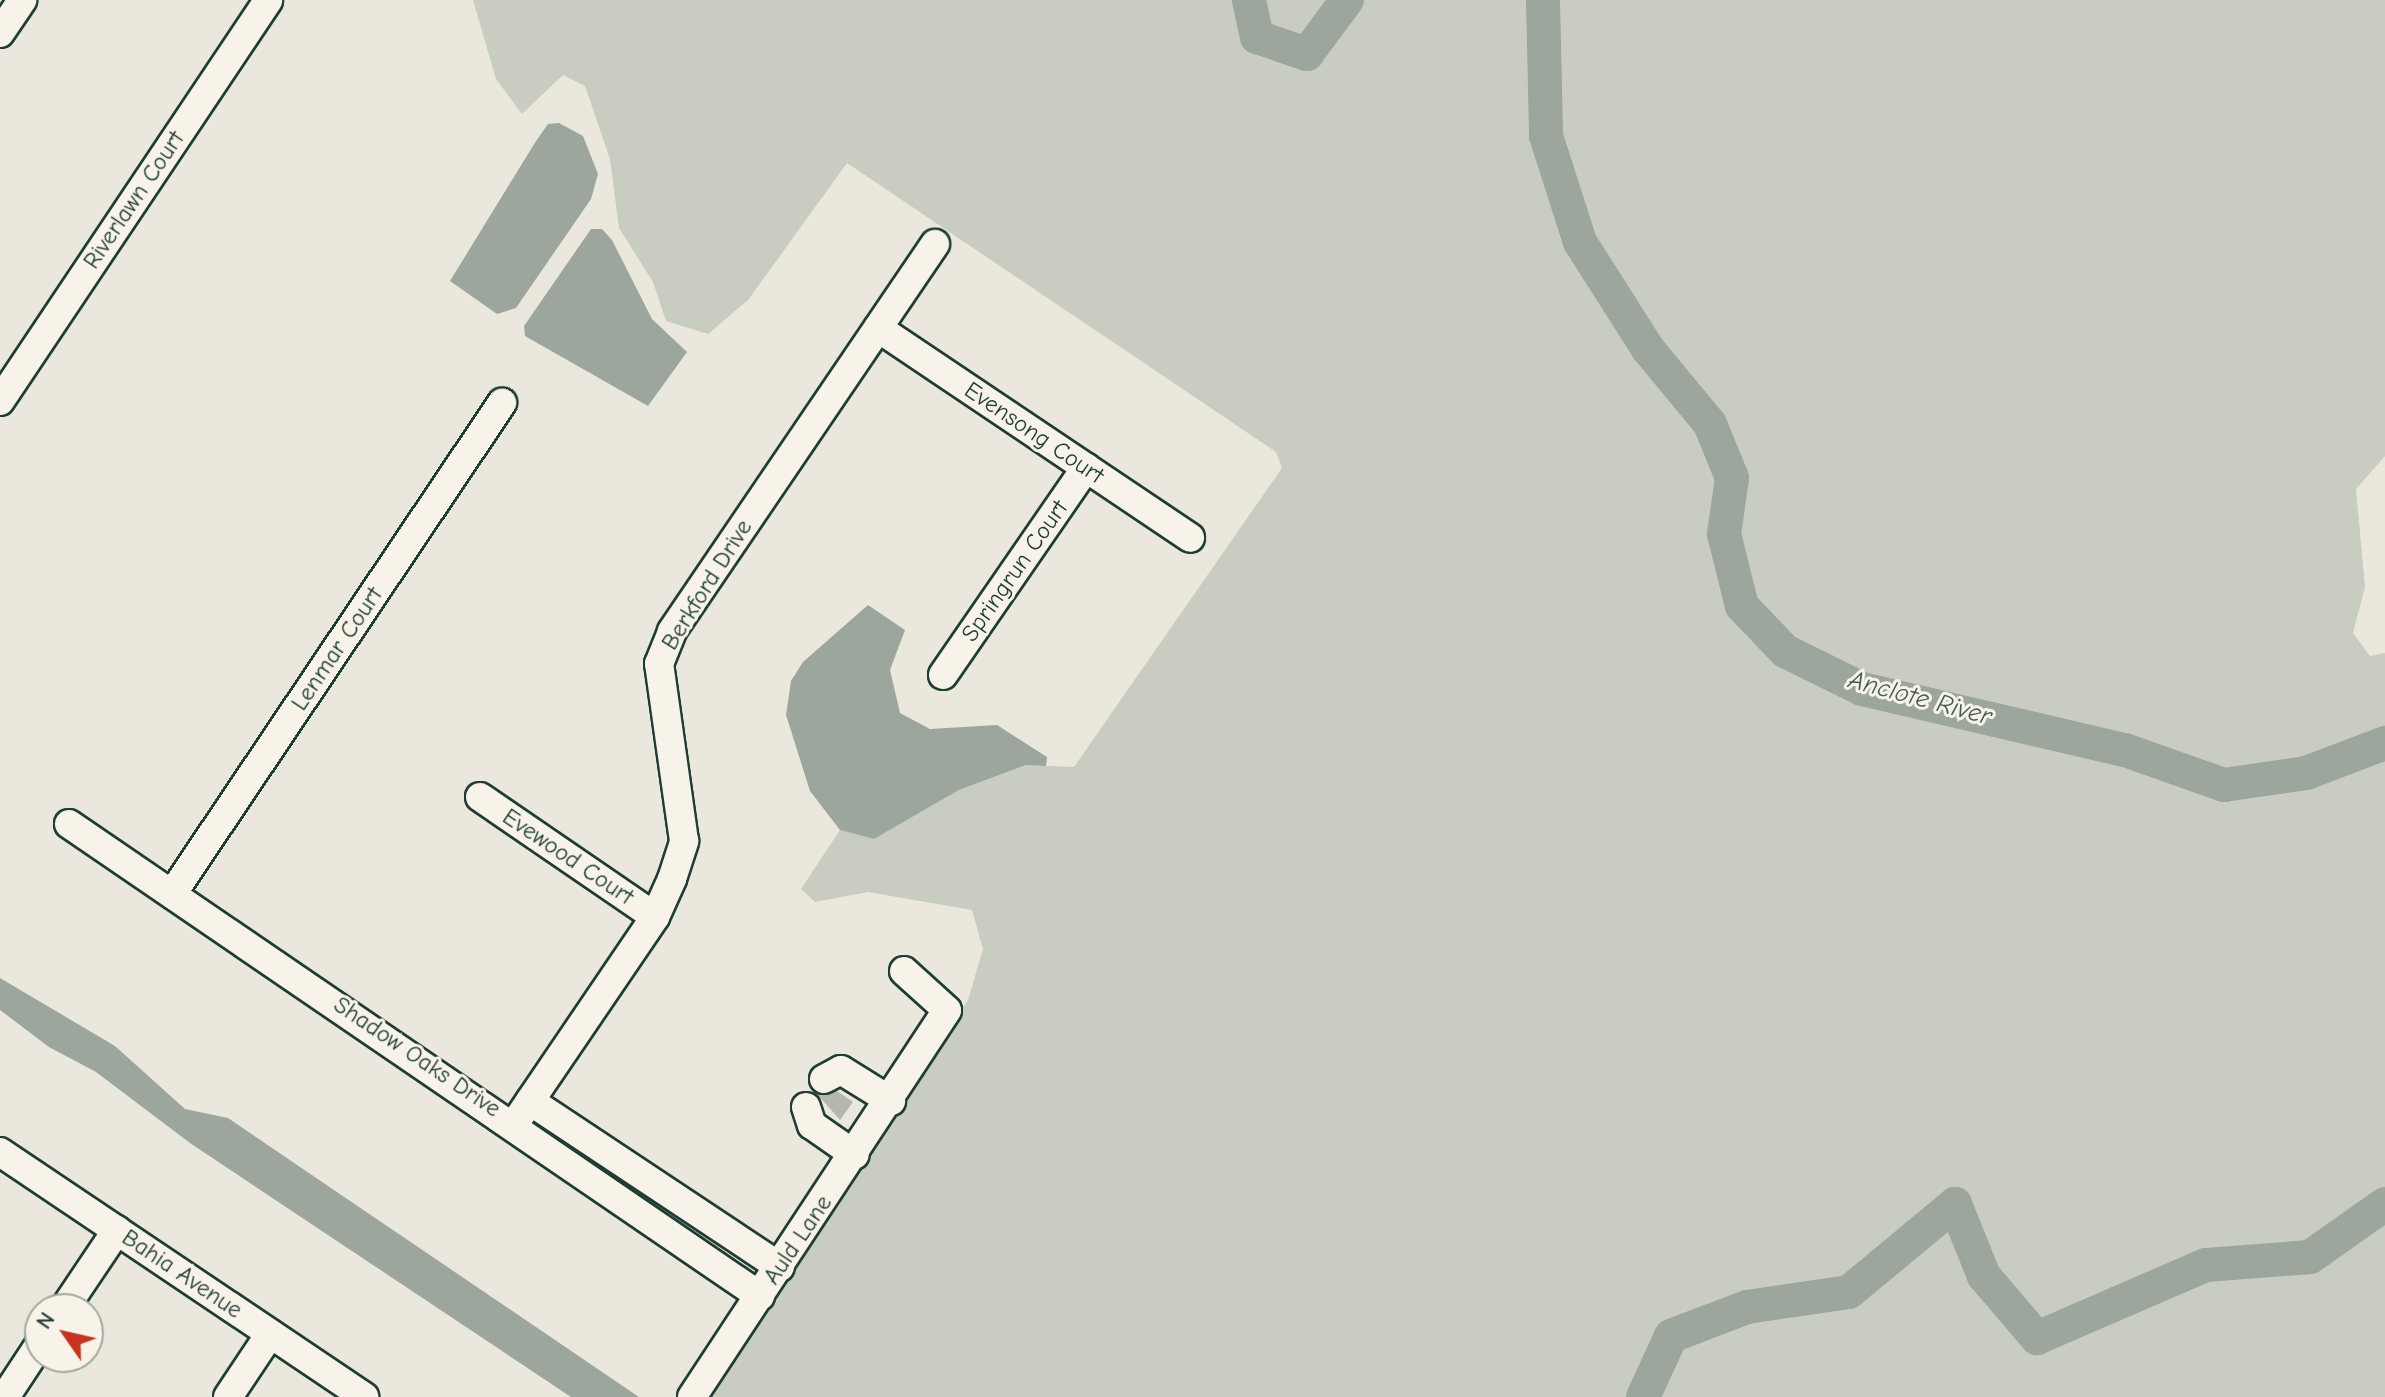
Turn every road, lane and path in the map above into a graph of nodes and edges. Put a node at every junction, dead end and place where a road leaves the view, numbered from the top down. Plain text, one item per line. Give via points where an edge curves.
1 (22, 0) edge
2 (268, 0) edge
3 (0, 33) edge
4 (935, 244) dead end
5 (878, 328) junction
6 (0, 401) edge
7 (502, 403) dead end
8 (1086, 468) junction
9 (1190, 538) dead end
10 (943, 675) dead end
11 (480, 797) dead end
12 (69, 824) dead end
13 (172, 894) junction
14 (655, 917) junction
15 (904, 971) dead end
16 (824, 1079) dead end
17 (897, 1092) junction
18 (806, 1107) dead end
19 (522, 1112) junction
20 (0, 1152) edge
21 (855, 1155) junction
22 (117, 1230) junction
23 (780, 1267) junction
24 (75, 1293) edge
25 (760, 1296) junction
26 (270, 1334) junction
27 (24, 1368) edge
28 (5, 1397) edge
29 (228, 1397) edge
30 (364, 1397) edge
31 (692, 1397) edge

1 - 3 street
2 - 6 street, Riverlawn Court
4 - 5 street, Berkford Drive
5 - 8 street, Evensong Court
5 - 14 street, Berkford Drive via 672,631 659,664 684,841
7 - 13 street, Lenmar Court
8 - 9 street, Evensong Court
8 - 10 street, Springrun Court
11 - 14 street, Evewood Court
12 - 13 street, Shadow Oaks Drive
13 - 19 street, Shadow Oaks Drive
14 - 19 street, Berkford Drive
15 - 17 street, Auld Lane via 947,1010
16 - 17 street via 835,1070 847,1072
17 - 21 street, Auld Lane
18 - 21 street via 812,1125
19 - 23 street, Shadow Oaks Drive
19 - 25 street, Shadow Oaks Drive via 526,1138
20 - 22 street, Bahia Avenue
21 - 23 street, Auld Lane
22 - 24 street
22 - 26 street, Bahia Avenue
23 - 25 street, Auld Lane
25 - 31 street, Auld Lane
26 - 29 street
26 - 30 street, Bahia Avenue
27 - 28 street

